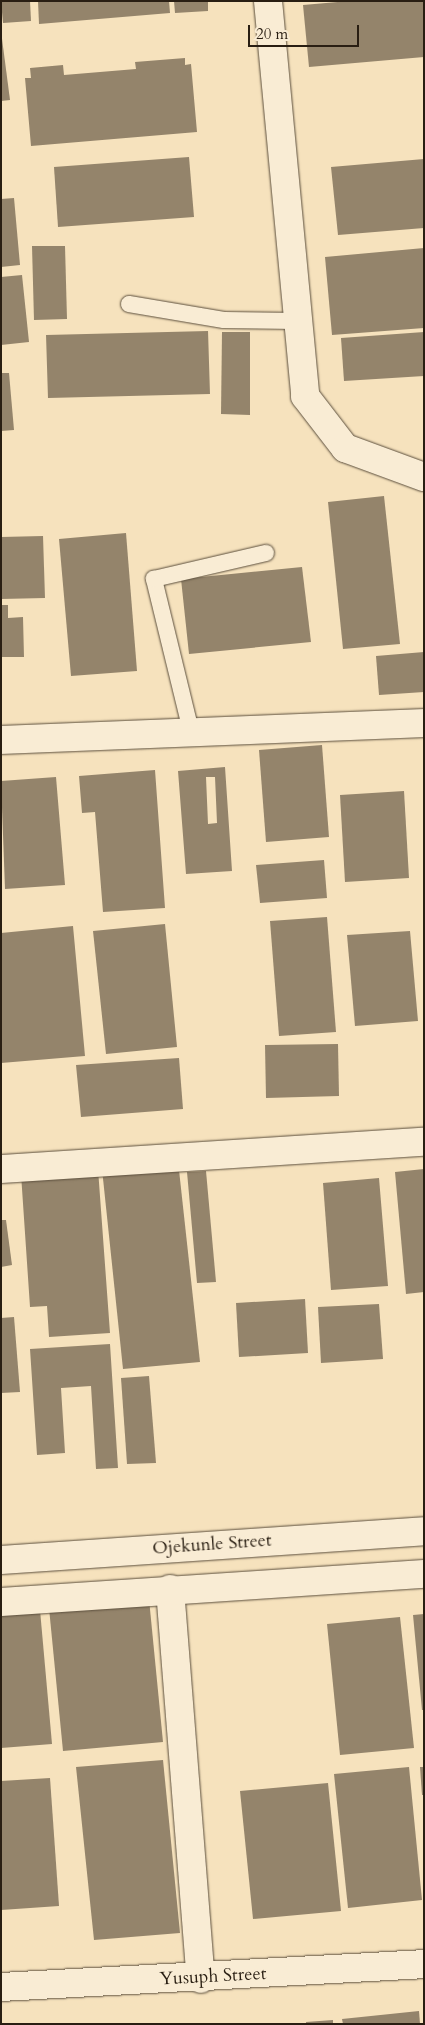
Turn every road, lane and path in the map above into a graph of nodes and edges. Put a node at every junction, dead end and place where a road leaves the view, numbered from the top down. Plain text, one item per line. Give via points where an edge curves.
1 (268, 1) edge
2 (129, 304) dead end
3 (296, 321) junction
4 (424, 477) edge
5 (266, 552) dead end
6 (424, 723) edge
7 (192, 735) junction
8 (1, 740) edge
9 (424, 1142) edge
10 (1, 1169) edge
11 (424, 1531) edge
12 (1, 1560) edge
13 (424, 1574) edge
14 (170, 1589) junction
15 (1, 1602) edge
16 (424, 1964) edge
17 (201, 1978) junction
18 (1, 1987) edge

1 - 3 street
2 - 3 lane via 224,320
3 - 4 street via 305,396 345,448
5 - 7 lane via 154,579
6 - 7 street
7 - 8 street
9 - 10 street
11 - 12 street, Ojekunle Street
13 - 14 street
14 - 15 street
14 - 17 street
16 - 17 street, Yusuph Street
17 - 18 street, Yusuph Street

